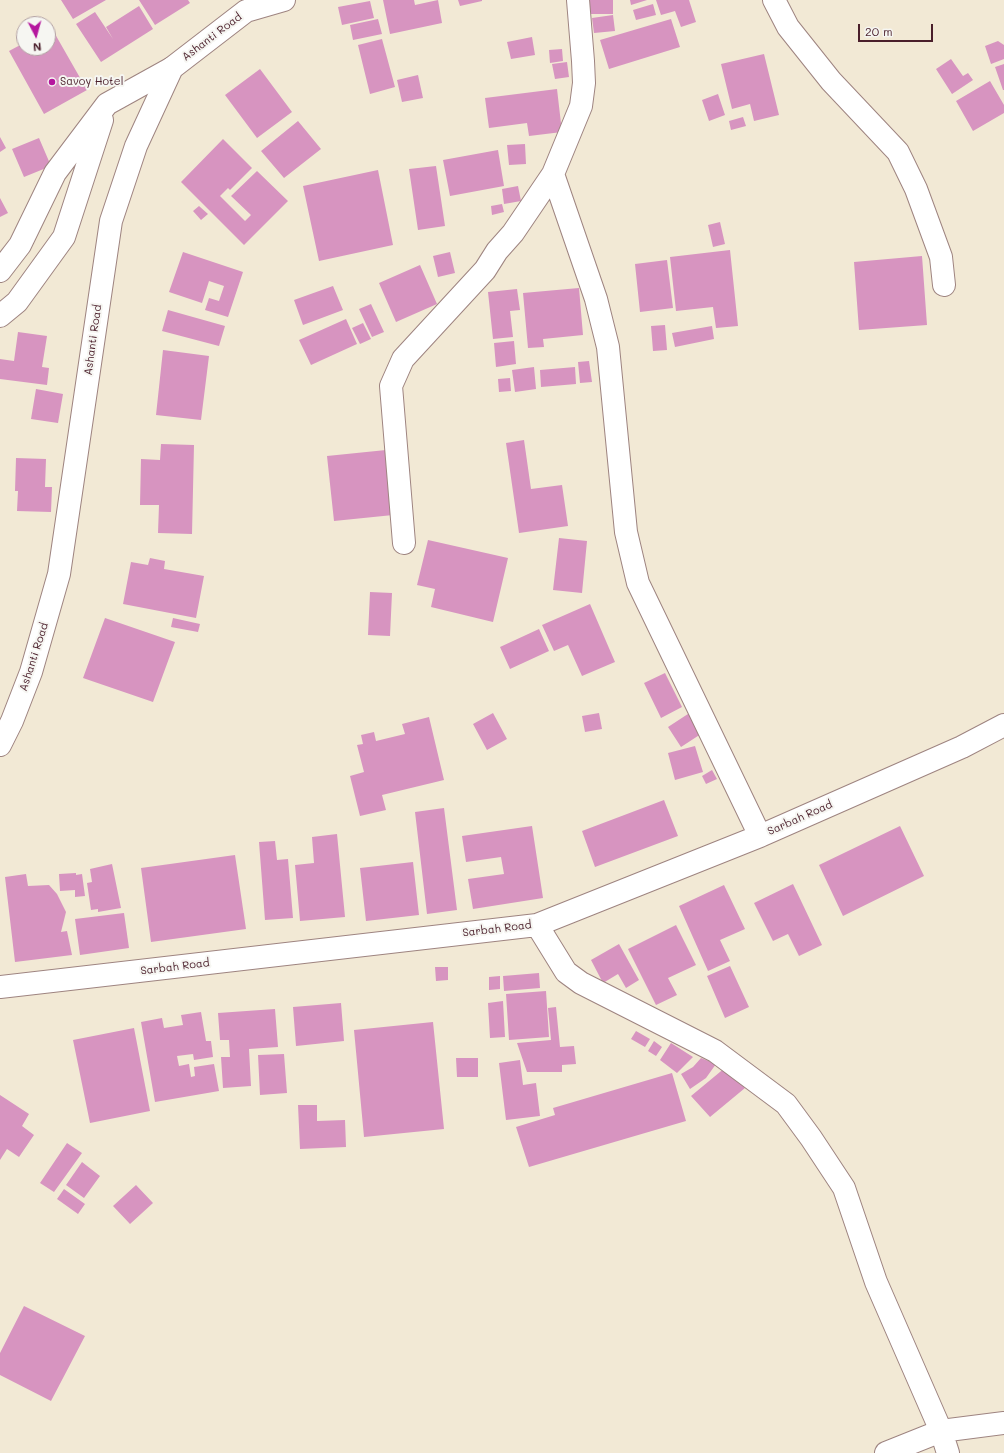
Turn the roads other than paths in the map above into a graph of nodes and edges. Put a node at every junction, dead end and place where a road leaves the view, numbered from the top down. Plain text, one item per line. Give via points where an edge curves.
1 (284, 0) edge
2 (578, 0) edge
3 (774, 0) edge
4 (242, 6) edge
5 (172, 68) junction
6 (107, 104) junction
7 (553, 174) junction
8 (0, 270) edge
9 (944, 285) dead end
10 (0, 316) edge
11 (404, 542) dead end
12 (1004, 725) edge
13 (0, 745) edge
14 (760, 836) junction
15 (537, 925) junction
16 (0, 987) edge
17 (1004, 1407) edge
18 (1004, 1423) edge
19 (978, 1425) junction
20 (941, 1431) junction
21 (886, 1453) edge
22 (948, 1453) edge

1 - 4 street, Ashanti Road
2 - 7 street via 584,83 580,106
3 - 9 street via 788,27 831,82 898,152 916,189 941,257
4 - 5 street, Ashanti Road
5 - 6 street
5 - 13 street, Ashanti Road via 136,146 111,221 59,574 31,672
6 - 8 street via 55,173 20,245
6 - 10 street via 64,237 18,302
7 - 11 street via 485,270 403,359 391,386
7 - 14 street via 596,299 608,347 626,532 638,583
12 - 14 street, Sarbah Road via 962,747
14 - 15 street, Sarbah Road
15 - 16 street, Sarbah Road
15 - 20 street via 566,972 581,983 715,1051 786,1104 844,1188 876,1282
17 - 19 street
18 - 19 street
19 - 20 street
20 - 21 street
20 - 22 street

